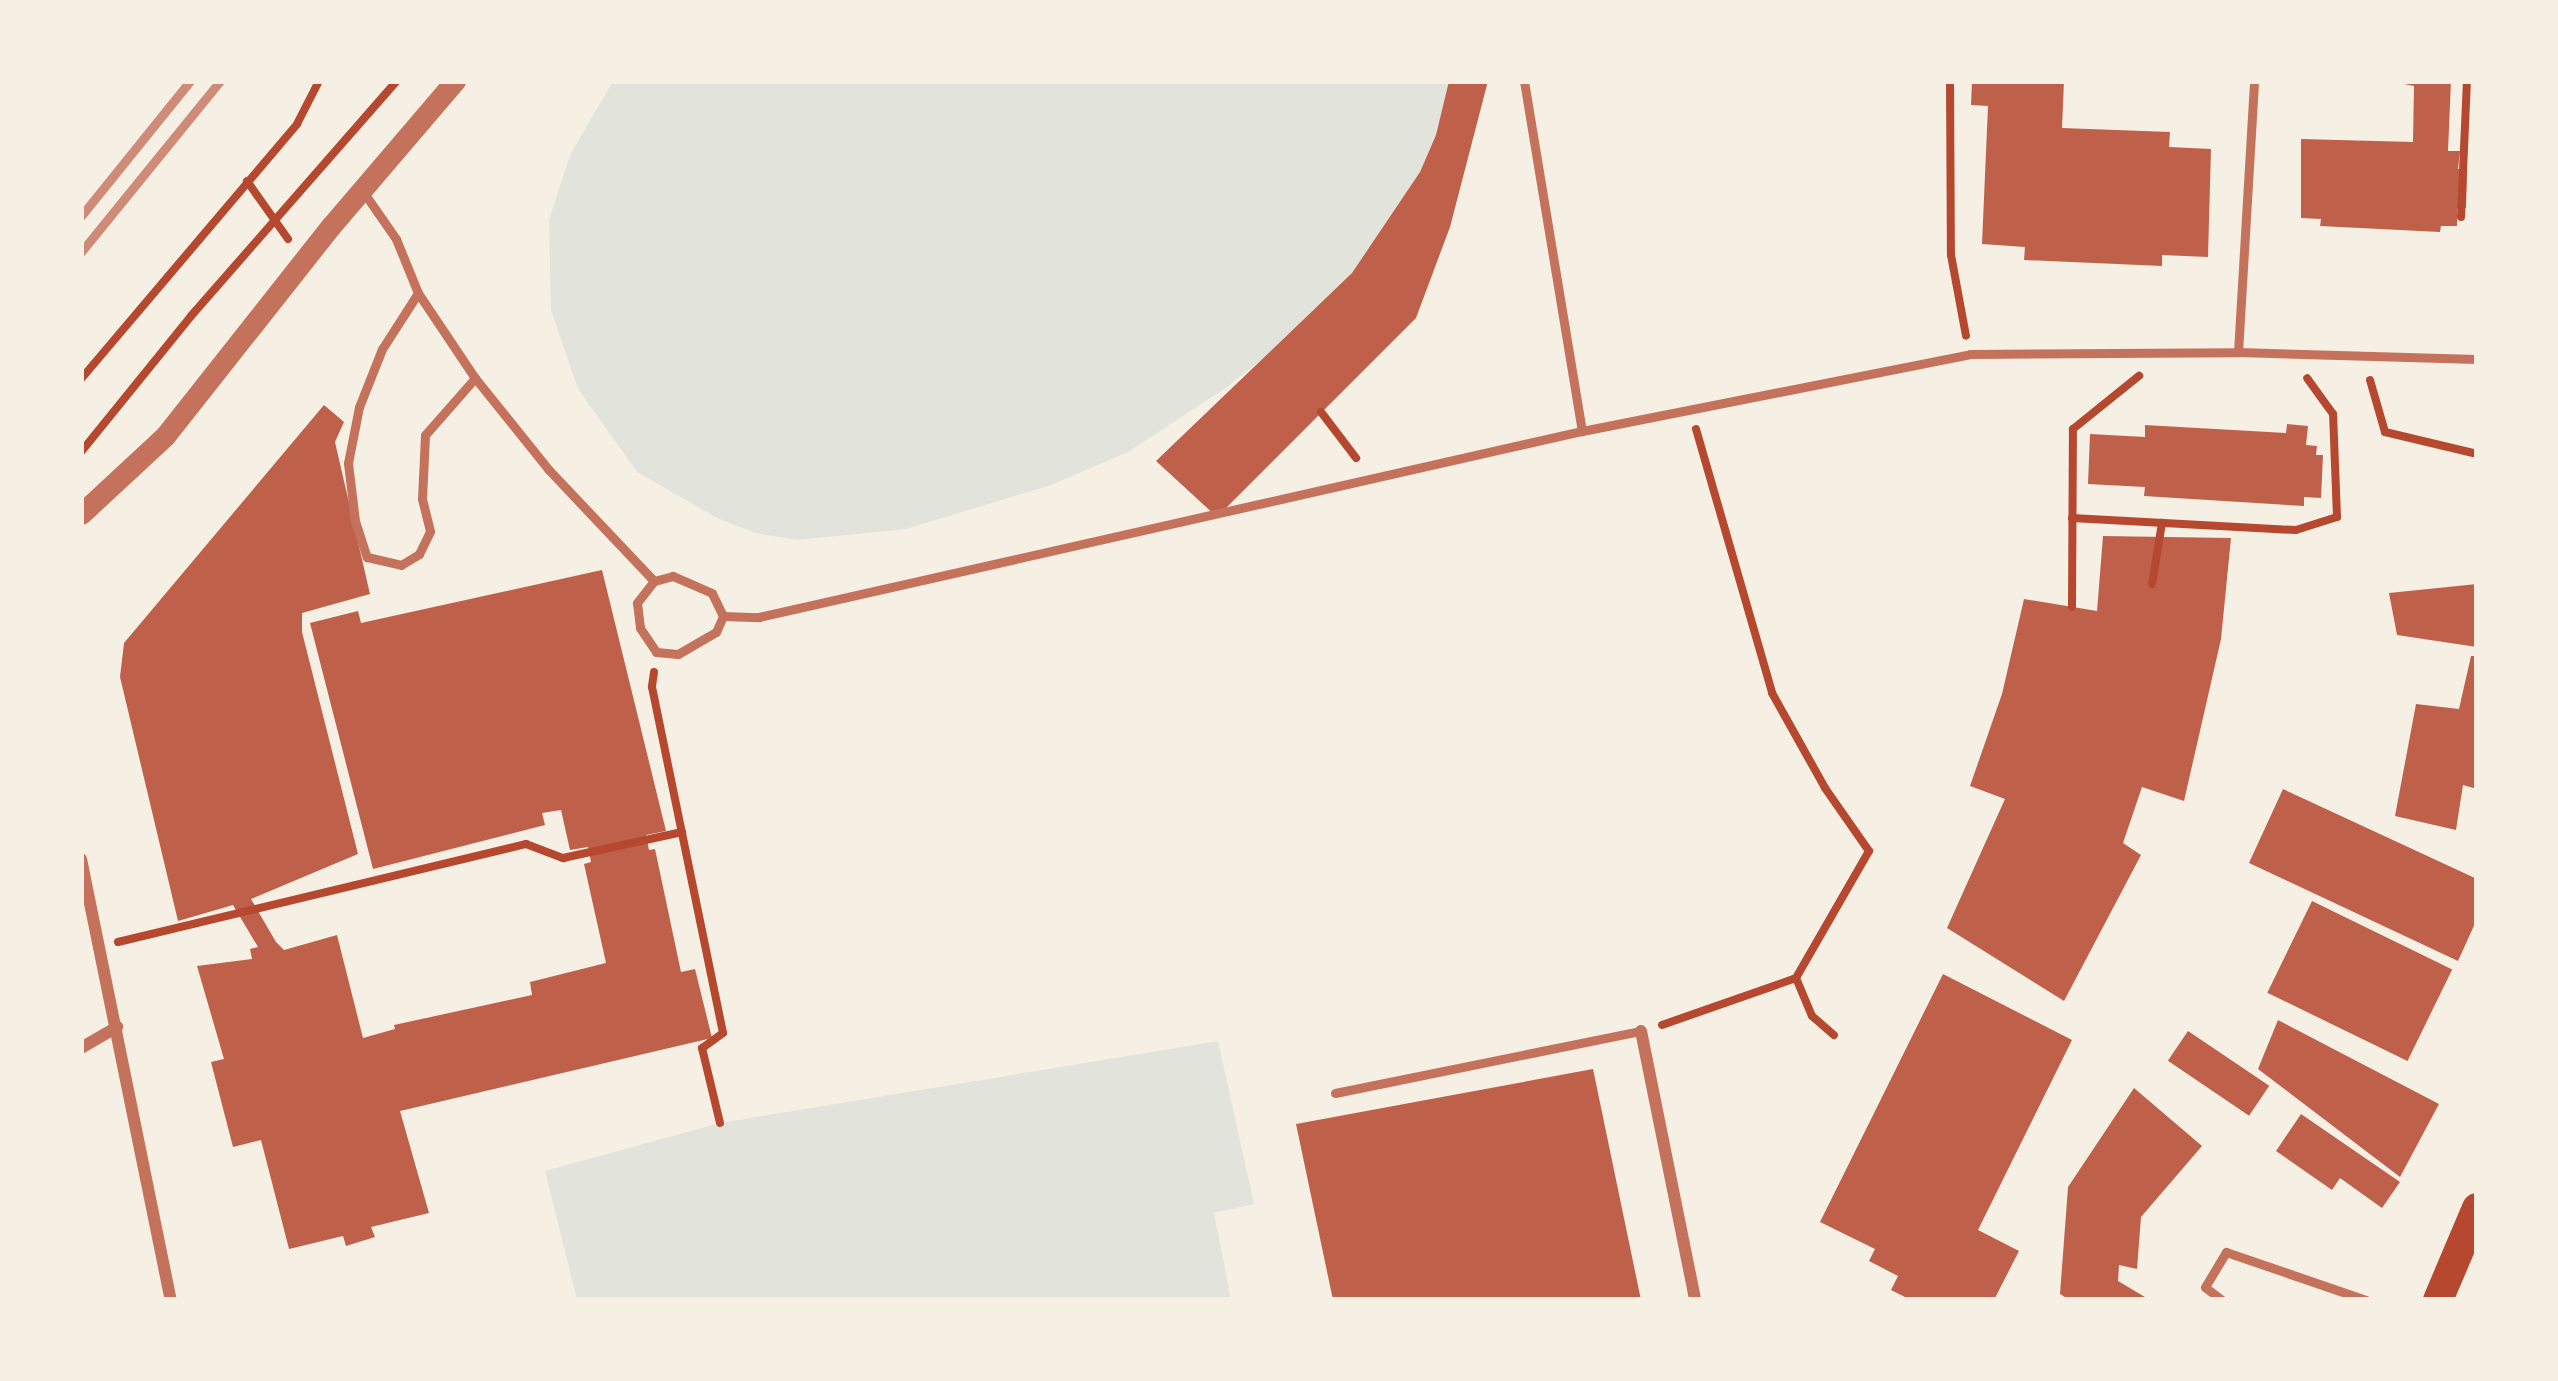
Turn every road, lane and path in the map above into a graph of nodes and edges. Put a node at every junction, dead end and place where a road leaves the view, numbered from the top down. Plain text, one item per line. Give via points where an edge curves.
1 (319, 81) edge
2 (397, 81) edge
3 (455, 81) edge
4 (1524, 81) edge
5 (1950, 81) edge
6 (2254, 81) edge
7 (2467, 81) edge
8 (247, 181) junction
9 (362, 190) junction
10 (2461, 217) dead end
11 (273, 222) junction
12 (305, 259) junction
13 (418, 292) junction
14 (2168, 352) junction
15 (2238, 352) junction
16 (2289, 353) junction
17 (1970, 355) junction
18 (2362, 356) junction
19 (2477, 359) edge
20 (476, 378) junction
21 (81, 379) edge
22 (1689, 410) junction
23 (1321, 412) dead end
24 (1582, 431) junction
25 (81, 452) edge
26 (2477, 454) edge
27 (1368, 481) junction
28 (81, 514) edge
29 (2072, 518) junction
30 (2162, 523) junction
31 (654, 581) junction
32 (2152, 584) dead end
33 (2072, 607) dead end
34 (723, 616) junction
35 (656, 652) junction
36 (682, 832) junction
37 (81, 859) edge
38 (100, 946) junction
39 (1796, 979) junction
40 (117, 1027) junction
41 (1641, 1031) junction
42 (1834, 1035) dead end
43 (81, 1048) edge
44 (1335, 1093) dead end
45 (720, 1123) dead end
46 (2477, 1208) edge
47 (171, 1300) edge
48 (1695, 1300) edge
49 (2222, 1300) edge
50 (2366, 1300) edge
51 (2438, 1300) edge

1 - 8 path via 297,124
2 - 11 path
3 - 9 street
4 - 24 lane
5 - 17 path via 1951,254
6 - 15 lane
7 - 10 path
8 - 11 path
8 - 21 path
9 - 12 street
9 - 13 lane via 396,239
11 - 12 path
11 - 25 path
12 - 28 street via 165,436
13 - 20 lane
13 - 20 lane via 382,349 348,463 367,557 401,565 419,554 430,531 422,499 425,435
14 - 15 lane
14 - 17 lane
14 - 29 path via 2073,429
15 - 16 lane
16 - 18 lane
16 - 30 path via 2333,414 2337,517 2296,530
17 - 22 lane
18 - 19 lane
18 - 26 path via 2385,431
20 - 31 lane
22 - 24 lane
22 - 39 path via 1772,693 1869,850
23 - 27 path
24 - 27 lane
27 - 34 lane via 759,617
29 - 30 path
29 - 33 path
30 - 32 path
31 - 34 lane via 694,580 712,592
31 - 35 lane via 637,603 640,628
34 - 35 lane via 704,641 678,654
35 - 36 path via 652,687
36 - 38 path via 562,859 526,844
36 - 45 path via 723,1033 702,1048
37 - 38 street
38 - 40 street
39 - 41 path
39 - 42 path via 1812,1016
40 - 43 street
40 - 47 street
41 - 44 lane
41 - 48 street
46 - 51 main road
49 - 50 lane via 2205,1287 2226,1252

